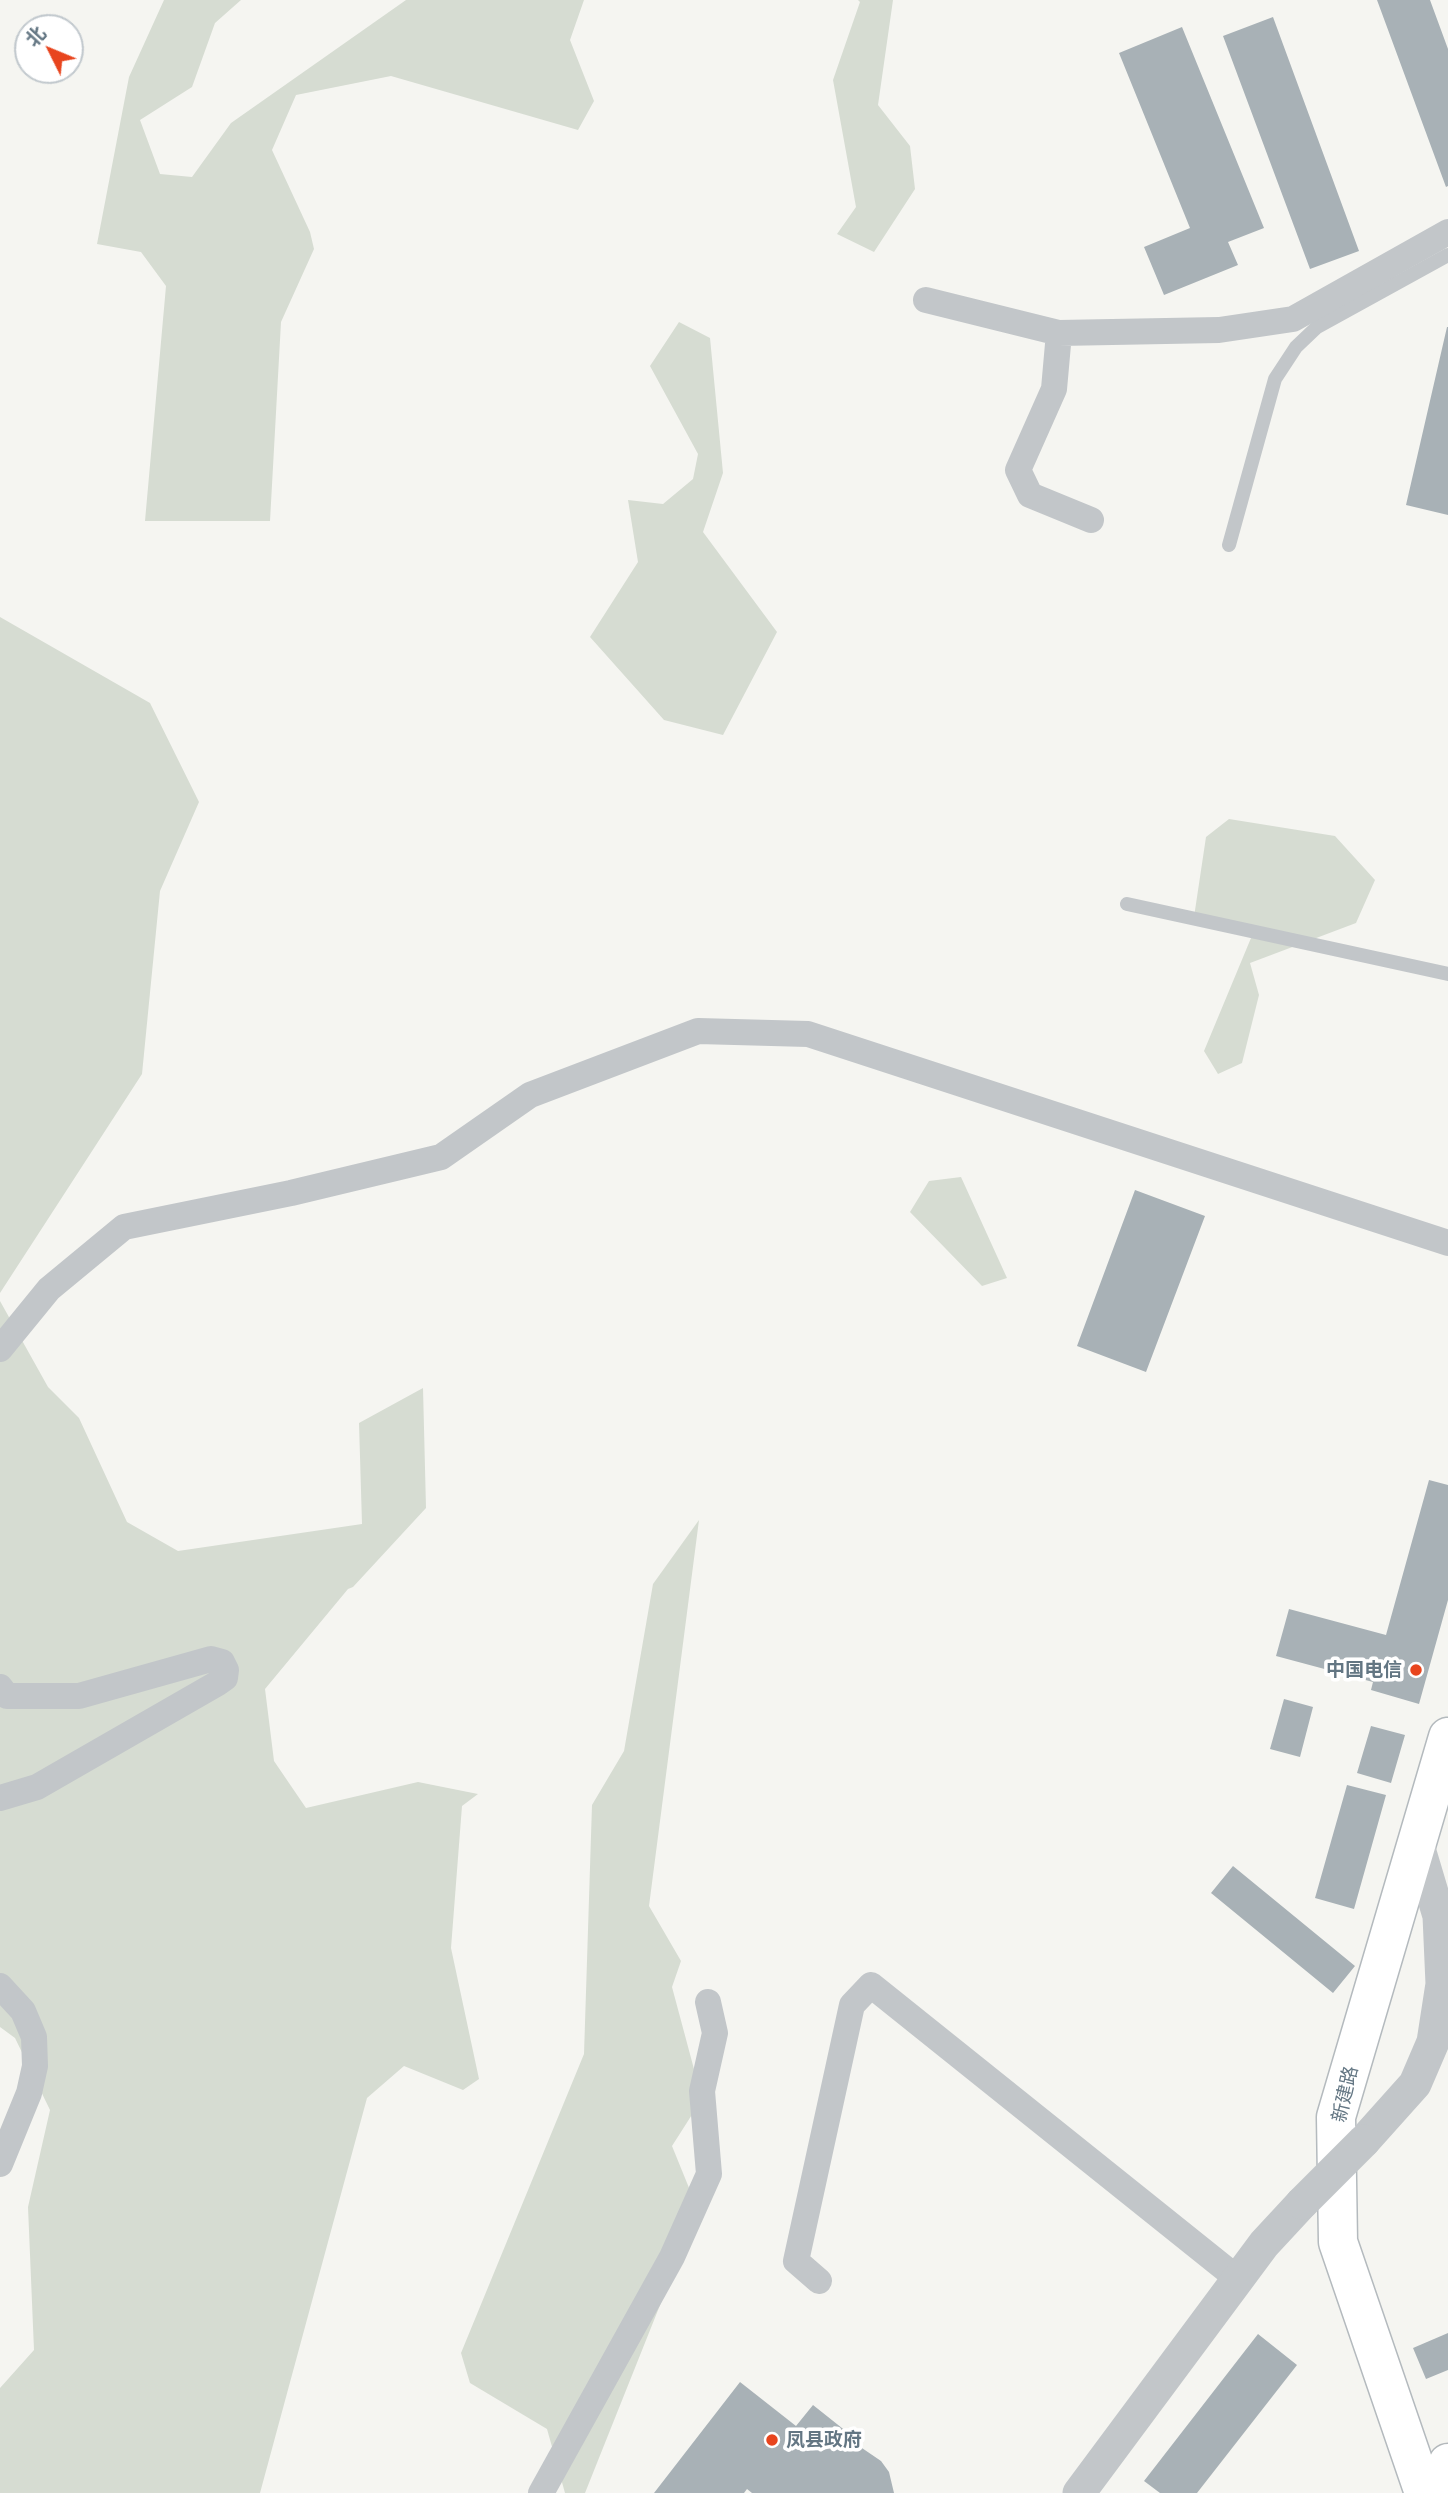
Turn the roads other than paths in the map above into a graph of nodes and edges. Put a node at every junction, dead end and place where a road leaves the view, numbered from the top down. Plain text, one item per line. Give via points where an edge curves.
1 (1448, 232) edge
2 (1448, 255) edge
3 (926, 300) dead end
4 (1059, 333) junction
5 (1091, 520) dead end
6 (1229, 545) dead end
7 (1127, 904) dead end
8 (1448, 974) edge
9 (1448, 1243) edge
10 (0, 1349) edge
11 (0, 1687) edge
12 (1448, 1737) edge
13 (0, 1798) edge
14 (1417, 1842) junction
15 (1444, 1937) edge
16 (0, 1986) edge
17 (708, 2003) dead end
18 (0, 2164) edge
19 (1238, 2279) junction
20 (819, 2281) dead end
21 (1448, 2463) edge
22 (1083, 2492) edge
23 (541, 2493) edge
24 (1424, 2493) edge
25 (1440, 2493) edge

1 - 4 street via 1293,318 1219,330
2 - 6 lane via 1317,327 1296,347 1275,379
3 - 4 street
4 - 5 street via 1054,389 1018,470 1030,495
7 - 8 lane
9 - 10 street via 808,1034 698,1031 530,1096 441,1157 124,1227 49,1289
11 - 13 street via 6,1696 79,1696 211,1659 222,1662 226,1670 222,1681 37,1787
12 - 14 main road, 新建路
14 - 15 street
14 - 24 main road, 新建路 via 1336,2116 1338,2242
15 - 19 street, bridge via 1433,2042 1415,2084 1264,2244
16 - 18 street via 23,2011 34,2038 35,2066
17 - 23 street via 715,2033 702,2091 709,2175 672,2256
19 - 20 street via 871,1985 852,2005 796,2261
19 - 22 street
21 - 25 main road

